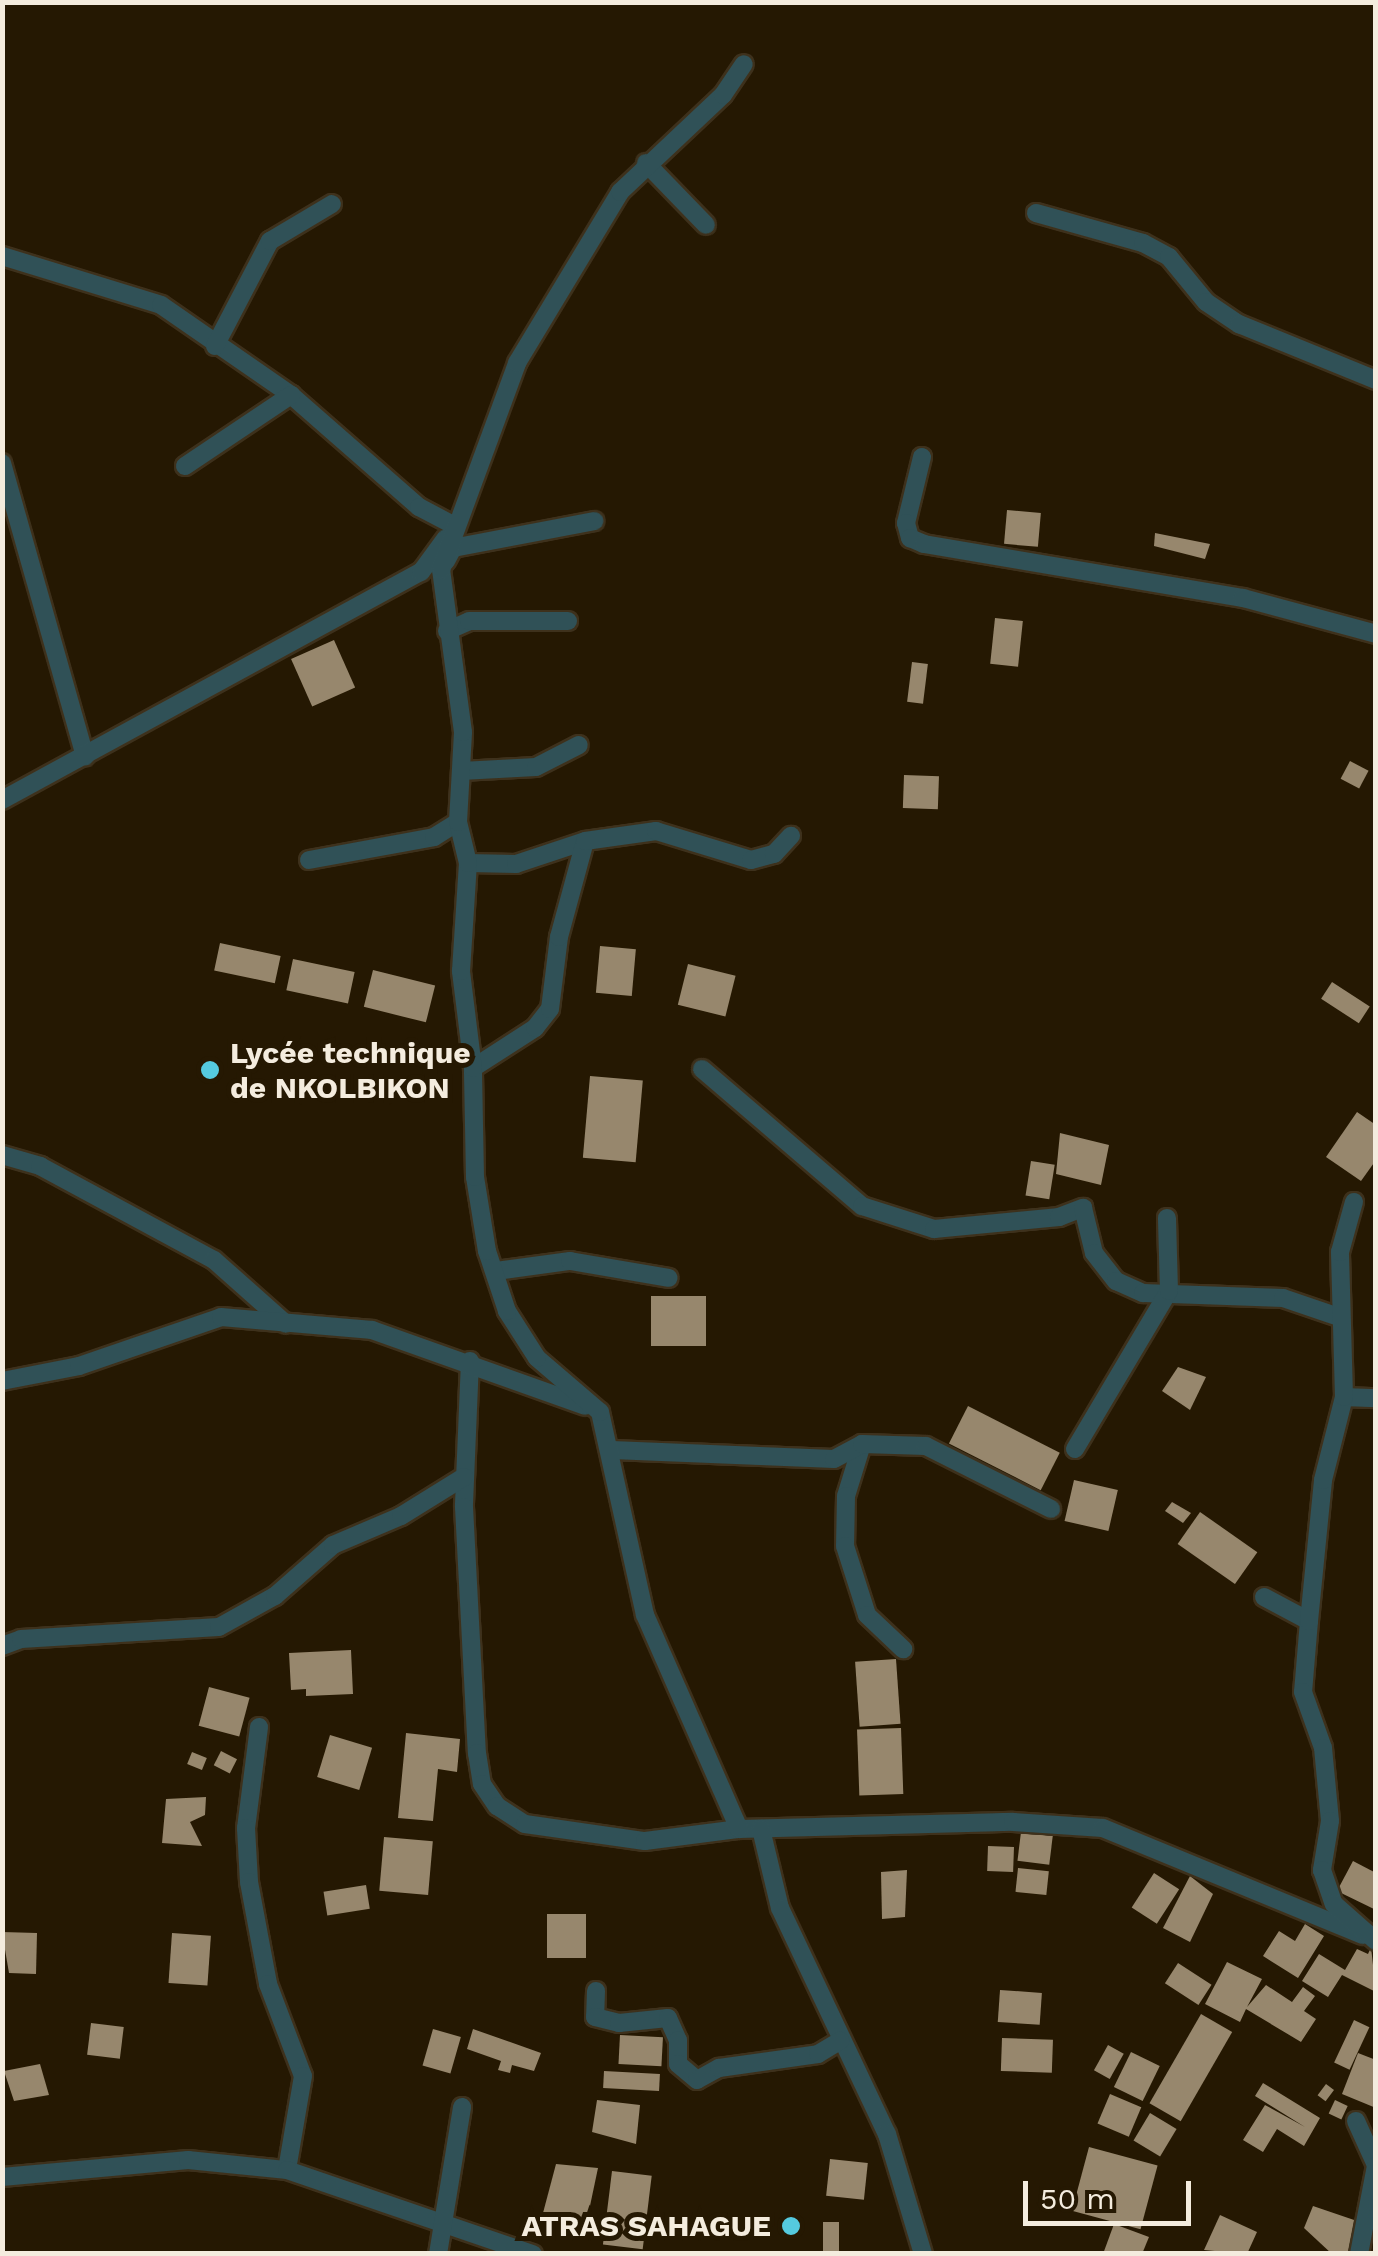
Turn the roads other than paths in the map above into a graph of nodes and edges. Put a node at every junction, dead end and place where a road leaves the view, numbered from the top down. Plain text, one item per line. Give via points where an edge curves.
1 (744, 64) dead end
2 (646, 162) junction
3 (332, 204) dead end
4 (1036, 214) dead end
5 (706, 225) dead end
6 (2, 256) edge
7 (216, 346) junction
8 (1376, 380) edge
9 (292, 394) junction
10 (922, 457) dead end
11 (2, 463) edge
12 (185, 466) dead end
13 (594, 521) dead end
14 (455, 526) junction
15 (441, 570) junction
16 (568, 620) dead end
17 (448, 630) junction
18 (1376, 634) edge
19 (579, 745) dead end
20 (85, 757) junction
21 (461, 770) junction
22 (2, 800) edge
23 (458, 822) junction
24 (791, 836) dead end
25 (585, 842) junction
26 (308, 860) dead end
27 (468, 862) junction
28 (473, 1068) junction
29 (702, 1069) dead end
30 (2, 1155) edge
31 (1354, 1202) dead end
32 (1167, 1218) dead end
33 (496, 1270) junction
34 (669, 1278) dead end
35 (1169, 1291) junction
36 (1340, 1317) junction
37 (286, 1324) junction
38 (470, 1361) junction
39 (2, 1380) edge
40 (1344, 1398) junction
41 (1376, 1398) edge
42 (600, 1412) junction
43 (862, 1444) junction
44 (1075, 1449) dead end
45 (612, 1450) junction
46 (464, 1477) junction
47 (1051, 1509) dead end
48 (1264, 1598) dead end
49 (1309, 1621) junction
50 (2, 1646) edge
51 (903, 1649) dead end
52 (258, 1726) dead end
53 (740, 1828) junction
54 (761, 1829) junction
55 (1369, 1938) edge
56 (596, 1991) dead end
57 (840, 2041) junction
58 (462, 2107) dead end
59 (1356, 2121) dead end
60 (1376, 2165) edge
61 (287, 2170) junction
62 (2, 2177) edge
63 (447, 2224) junction
64 (438, 2254) edge
65 (533, 2254) edge
66 (923, 2254) edge
67 (1359, 2254) edge

1 - 2 street via 723,95
2 - 5 street
2 - 14 street via 620,192 517,362
3 - 7 street via 270,241
4 - 8 street via 1143,243 1168,257 1206,302 1239,324
6 - 7 street via 160,305
7 - 9 street
9 - 12 street
9 - 14 street via 419,507
10 - 18 street via 906,523 910,538 924,544 1243,598
11 - 20 street
13 - 15 street via 453,548
14 - 15 street
14 - 20 street via 421,572
15 - 17 street
16 - 17 street via 469,620
17 - 21 street via 463,732
19 - 21 street via 536,767
20 - 22 street
21 - 23 street
23 - 26 street via 434,837
23 - 27 street
24 - 25 street via 774,854 751,860 656,831
25 - 27 street via 516,864
25 - 28 street via 559,938 550,1009 535,1028
27 - 28 street via 461,971
28 - 33 street via 475,1177
29 - 35 street via 862,1206 934,1230 1059,1217 1083,1208 1094,1253 1116,1281 1143,1293
30 - 37 street via 40,1166 214,1260
31 - 36 street via 1340,1252
32 - 35 street
33 - 34 street via 570,1261
33 - 42 street via 508,1312 537,1358
35 - 36 street via 1283,1298
35 - 44 street
36 - 40 street
37 - 38 street via 372,1330
37 - 39 street via 220,1317 79,1366
38 - 42 street
38 - 46 street
40 - 41 street
40 - 49 street via 1323,1480
42 - 45 street
43 - 45 street via 834,1459
43 - 47 street via 926,1446
43 - 51 street via 846,1496 844,1546 867,1615
45 - 53 street via 645,1616
46 - 50 street via 401,1516 332,1545 275,1596 220,1628 22,1638
46 - 53 street via 477,1753 482,1784 497,1806 526,1824 588,1838 645,1841
48 - 49 street
49 - 55 street via 1303,1692 1323,1748 1330,1821 1322,1870 1334,1904
52 - 61 street via 246,1828 250,1882 268,1984 303,2076
53 - 54 street
54 - 55 street via 1013,1822 1103,1828
54 - 57 street via 780,1908
56 - 57 street via 596,2017 618,2023 668,2018 678,2040 678,2064 696,2080 719,2068 818,2054
57 - 66 street via 887,2134
58 - 63 street
59 - 60 street
60 - 67 street
61 - 62 street via 143,2161
61 - 63 street
63 - 64 street
63 - 65 street

